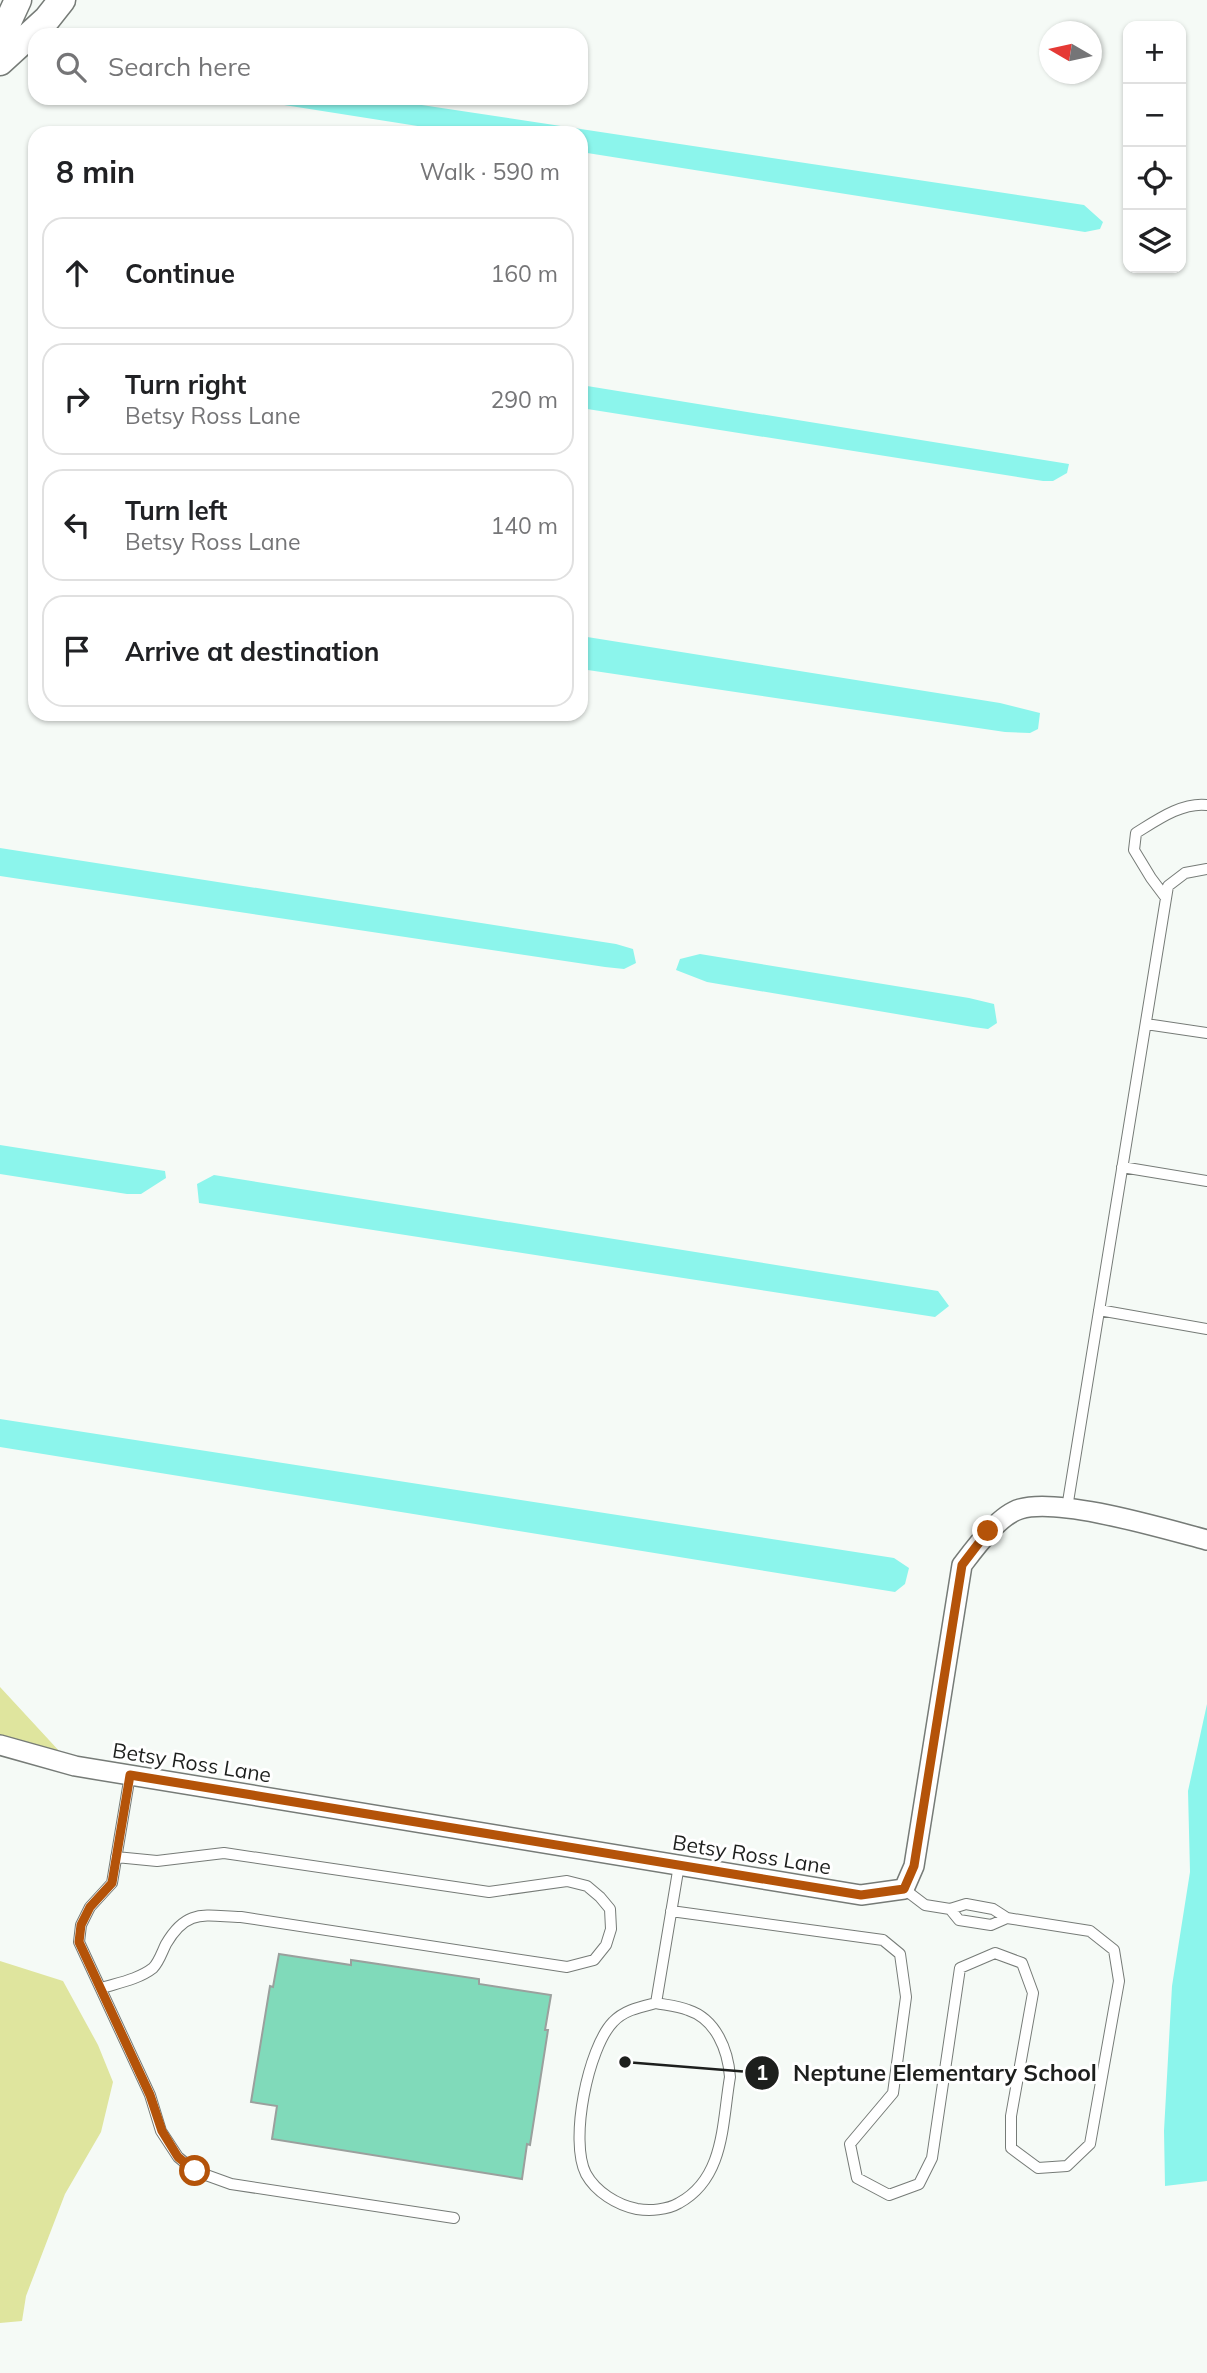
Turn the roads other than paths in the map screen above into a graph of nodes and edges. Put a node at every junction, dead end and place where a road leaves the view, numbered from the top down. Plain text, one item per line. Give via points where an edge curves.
1 (18, 0) edge
2 (62, 0) edge
3 (37, 28) edge
4 (28, 36) edge
5 (0, 39) edge
6 (0, 62) edge
7 (1207, 805) edge
8 (1207, 869) edge
9 (1166, 898) junction
10 (1146, 1024) junction
11 (1207, 1033) edge
12 (1122, 1167) junction
13 (1207, 1181) edge
14 (1099, 1310) junction
15 (1207, 1329) edge
16 (1067, 1508) junction
17 (1207, 1540) edge
18 (0, 1745) edge
19 (130, 1775) junction
20 (116, 1857) junction
21 (679, 1865) junction
22 (904, 1889) junction
23 (950, 1909) junction
24 (671, 1911) junction
25 (1007, 1918) junction
26 (102, 1988) junction
27 (656, 2003) junction
28 (454, 2218) dead end

1 - 5 main road
2 - 3 main road
4 - 6 main road
7 - 9 lane via 1194,803 1136,833 1134,850
8 - 9 lane via 1185,873 1168,886
9 - 10 lane
10 - 11 lane
10 - 12 lane
12 - 13 lane
12 - 14 lane
14 - 15 lane
14 - 16 lane
16 - 17 street
16 - 22 street via 1019,1509 988,1531 962,1565 914,1866
18 - 19 street, Betsy Ross Lane via 75,1766
19 - 20 lane
19 - 21 street, Betsy Ross Lane
20 - 26 lane via 112,1883 90,1907 79,1942
20 - 26 lane via 157,1861 225,1853 489,1892 567,1881 587,1886 600,1897 610,1909 611,1929 594,1960 567,1967 241,1917 193,1916 179,1925 155,1967
21 - 22 street, Betsy Ross Lane via 861,1895
21 - 24 lane
22 - 23 lane via 925,1905
23 - 25 lane via 966,1903 993,1909
23 - 25 lane via 959,1920 991,1924
24 - 25 lane via 883,1940 900,1954 906,1997 893,2093 850,2144 857,2178 889,2195 919,2184 932,2158 960,1968 995,1953 1022,1963 1033,1993 1011,2116 1011,2148 1038,2168 1067,2166 1090,2144 1119,1981 1114,1950 1090,1931
24 - 27 lane
26 - 28 lane via 162,2131 178,2157 195,2171 231,2184
27 - 27 lane via 631,2009 601,2036 590,2064 579,2134 580,2155 596,2187 625,2206 652,2210 690,2197 713,2169 730,2077 724,2047 704,2018

